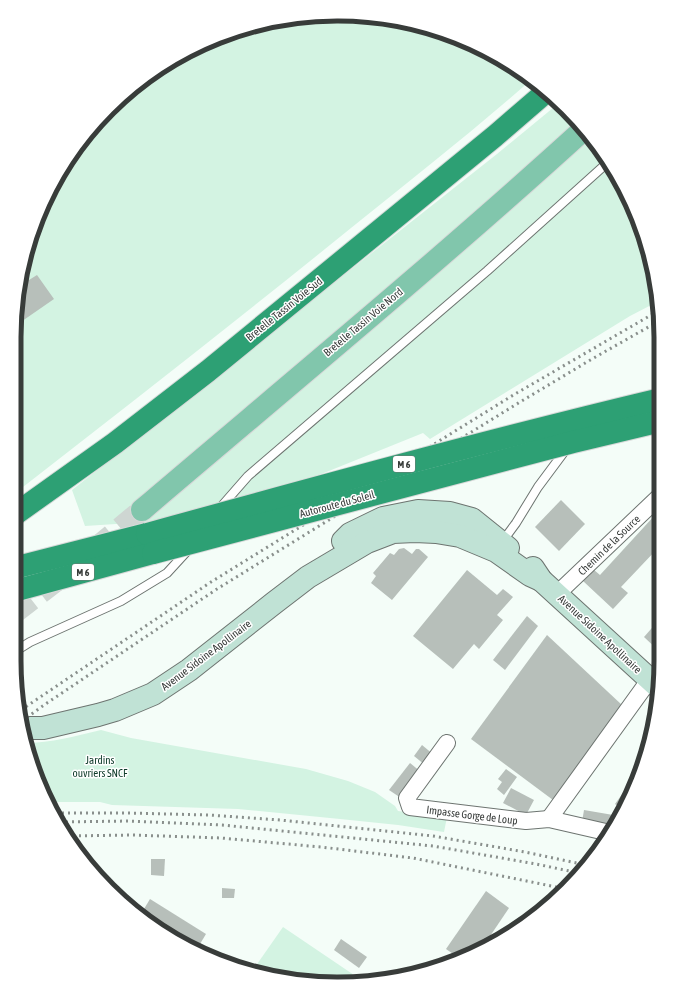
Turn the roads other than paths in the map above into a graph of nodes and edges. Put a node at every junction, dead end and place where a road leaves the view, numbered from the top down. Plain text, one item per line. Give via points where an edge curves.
1 (541, 96) edge
2 (579, 134) edge
3 (604, 166) edge
4 (654, 393) edge
5 (654, 401) edge
6 (654, 423) edge
7 (590, 425) dead end
8 (578, 434) dead end
9 (654, 502) edge
10 (21, 509) edge
11 (142, 510) tunnel mouth
12 (150, 543) junction
13 (498, 547) junction
14 (21, 567) edge
15 (21, 588) edge
16 (557, 594) junction
17 (21, 648) edge
18 (653, 682) edge
19 (653, 685) edge
20 (28, 728) edge
21 (447, 743) dead end
22 (549, 819) junction
23 (604, 832) edge

1 - 10 highway, Bretelle Tassin Voie Sud via 208,371 115,443
2 - 11 main road, Bretelle Tassin Voie Nord via 397,294
3 - 17 lane via 248,476 188,551 166,573 121,601
4 - 7 lane
5 - 12 highway, Autoroute du Soleil / M 6, bridge via 374,472
6 - 12 highway, Autoroute du Soleil / M 6, bridge
8 - 13 lane via 538,487
9 - 16 street, Chemin de la Source
12 - 14 highway, Autoroute du Soleil / M 6
12 - 15 highway, Autoroute du Soleil / M 6
13 - 16 main road, Avenue Sidoine Apollinaire via 523,558 541,580
13 - 20 main road, Avenue Sidoine Apollinaire via 460,536 416,531 393,532 367,542 308,577 189,670 153,694 98,715 43,728
16 - 18 main road, Avenue Sidoine Apollinaire
19 - 22 street
21 - 22 street, Impasse Gorge de Loup via 407,798 410,807 526,821
22 - 23 street, Impasse Gorge de Loup

